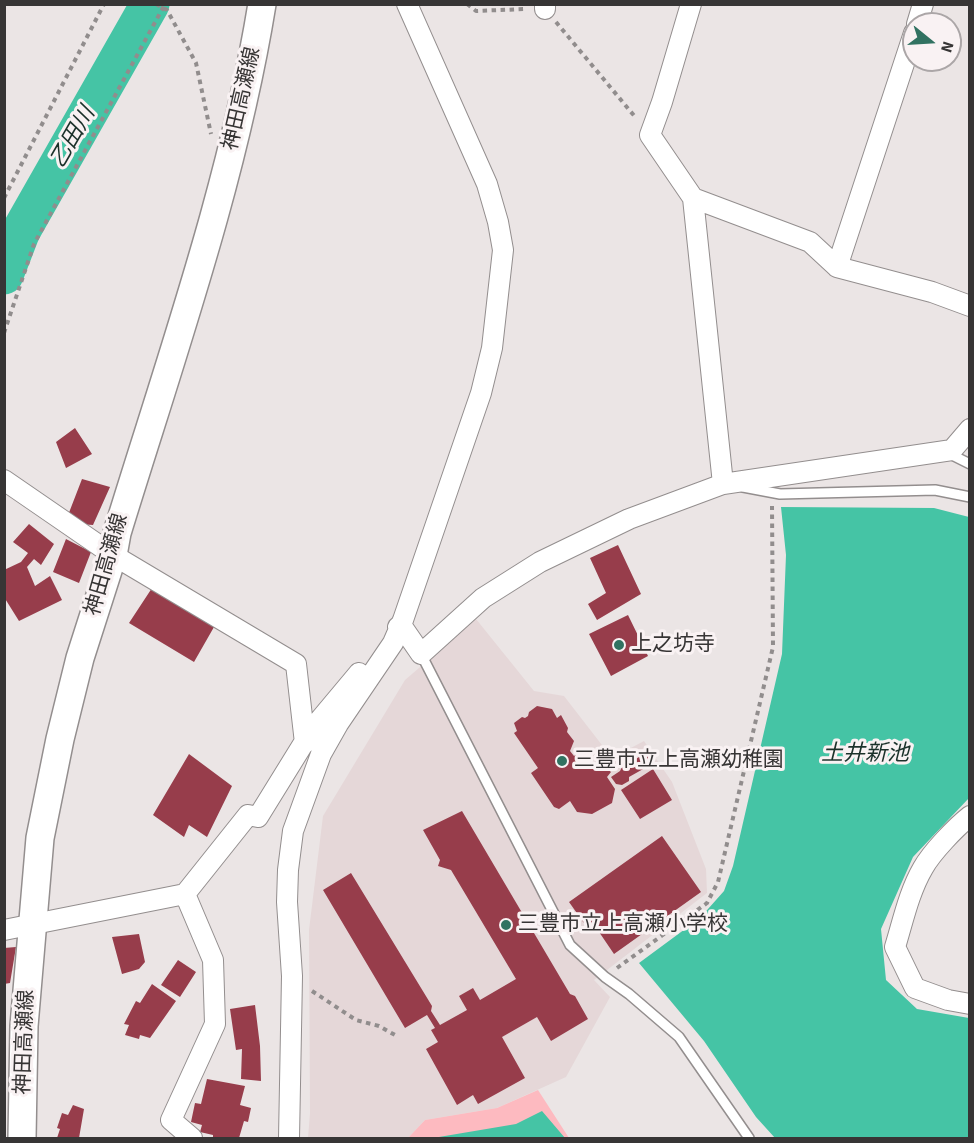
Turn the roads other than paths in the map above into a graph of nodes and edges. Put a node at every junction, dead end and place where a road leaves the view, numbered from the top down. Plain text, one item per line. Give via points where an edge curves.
1 (262, 4) edge
2 (407, 4) edge
3 (691, 4) edge
4 (902, 69) edge
5 (693, 198) junction
6 (837, 267) junction
7 (969, 306) edge
8 (969, 429) edge
9 (943, 451) junction
10 (969, 464) edge
11 (6, 481) edge
12 (723, 484) junction
13 (969, 497) edge
14 (113, 555) junction
15 (399, 626) junction
16 (422, 654) junction
17 (305, 742) junction
18 (969, 816) edge
19 (185, 894) junction
20 (32, 926) junction
21 (4, 930) edge
22 (969, 1004) edge
23 (22, 1138) edge
24 (192, 1138) edge
25 (289, 1138) edge
26 (749, 1138) edge

1 - 14 main road, 神田高瀬線 via 230,158
2 - 15 street via 487,184 503,250 492,348 481,393
3 - 5 street via 650,135
4 - 6 street
5 - 6 street via 810,242
5 - 12 street
6 - 7 street
8 - 9 street via 952,450
9 - 10 lane
9 - 12 street
11 - 14 street
12 - 13 lane via 780,494 935,490
12 - 16 street via 630,519 540,562 483,598
14 - 17 street via 296,664
14 - 20 main road, 神田高瀬線 via 80,658 60,739 40,838
15 - 16 street
15 - 17 street
15 - 25 street via 393,643 321,754 293,831 287,902 292,976
16 - 26 lane via 570,945 678,1037
17 - 19 street via 258,817 248,815
18 - 22 street via 923,867 894,947 915,988
19 - 20 street
19 - 24 street via 213,960 215,1024 171,1120
20 - 21 street
20 - 23 main road, 神田高瀬線 via 24,1026

